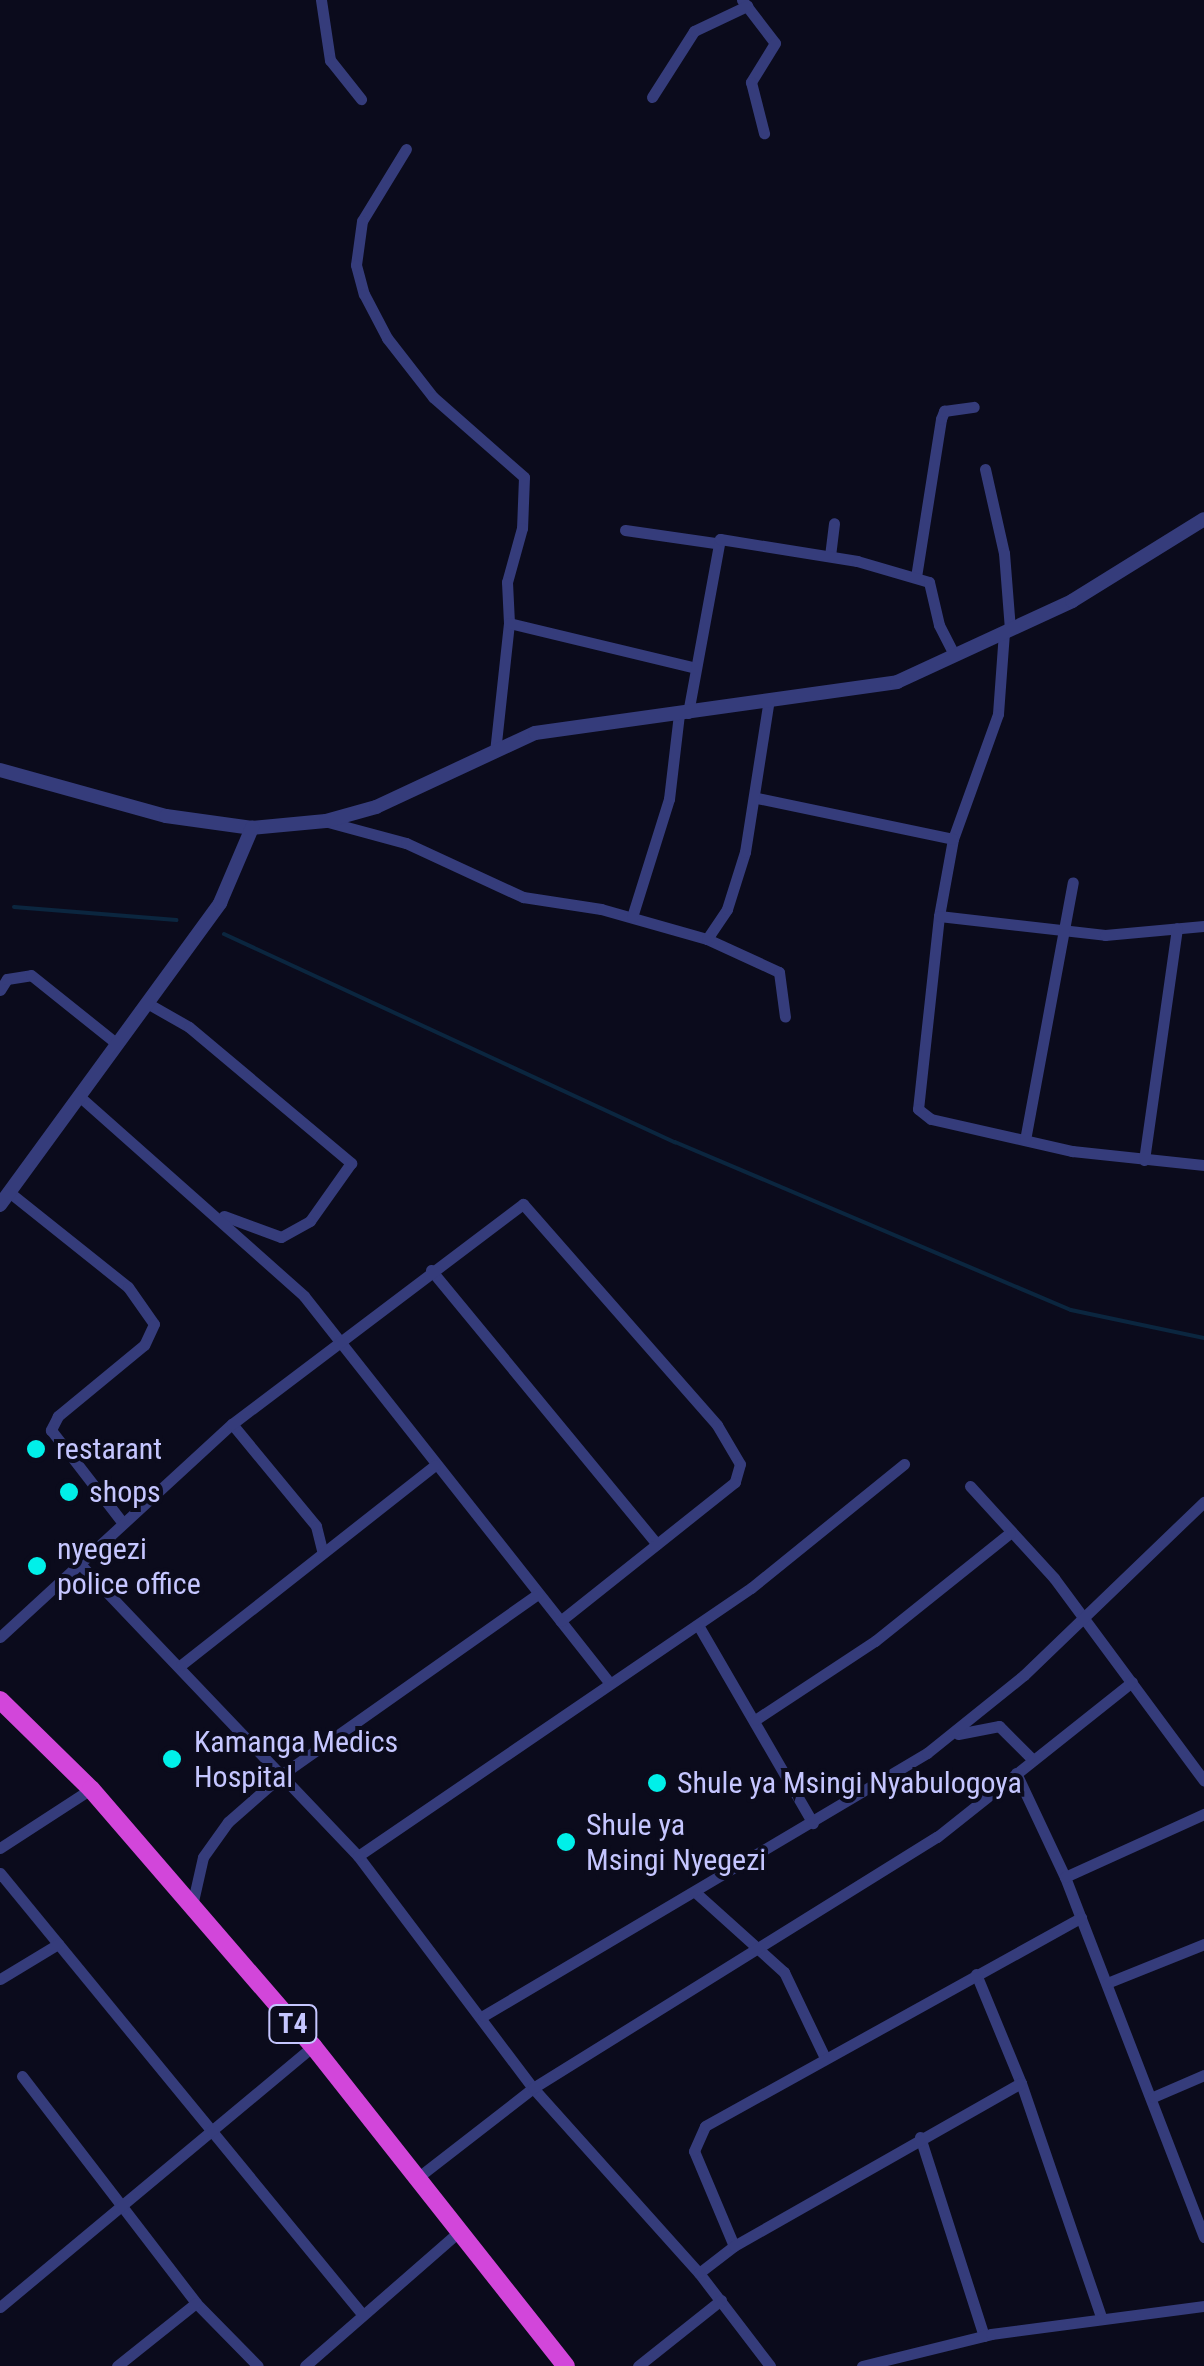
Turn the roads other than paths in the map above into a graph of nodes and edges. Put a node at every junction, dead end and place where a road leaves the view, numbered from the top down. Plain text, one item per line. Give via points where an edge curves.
1 (321, 0) edge
2 (744, 3) edge
3 (652, 97) dead end
4 (361, 99) dead end
5 (764, 133) dead end
6 (406, 149) dead end
7 (974, 408) dead end
8 (985, 469) dead end
9 (1204, 520) edge
10 (834, 524) dead end
11 (625, 530) dead end
12 (715, 544) junction
13 (830, 556) junction
14 (916, 577) junction
15 (509, 623) junction
16 (1007, 631) junction
17 (953, 653) junction
18 (696, 668) junction
19 (768, 705) junction
20 (684, 714) junction
21 (495, 751) junction
22 (0, 770) edge
23 (757, 798) junction
24 (326, 821) junction
25 (252, 828) junction
26 (953, 839) junction
27 (1073, 882) dead end
28 (939, 916) junction
29 (632, 917) junction
30 (1204, 926) edge
31 (1176, 928) junction
32 (1067, 933) junction
33 (707, 939) junction
34 (0, 990) edge
35 (147, 1003) junction
36 (785, 1017) dead end
37 (117, 1044) junction
38 (79, 1096) junction
39 (1025, 1140) junction
40 (1144, 1160) junction
41 (1204, 1164) edge
42 (4, 1198) edge
43 (220, 1216) junction
44 (432, 1270) junction
45 (339, 1338) junction
46 (232, 1424) junction
47 (904, 1464) dead end
48 (436, 1465) junction
49 (970, 1486) dead end
50 (1204, 1502) edge
51 (122, 1522) junction
52 (1010, 1534) junction
53 (657, 1544) junction
54 (322, 1550) junction
55 (79, 1563) junction
56 (538, 1594) junction
57 (1084, 1618) junction
58 (560, 1621) junction
59 (698, 1625) junction
60 (0, 1637) edge
61 (181, 1665) junction
62 (609, 1682) junction
63 (1132, 1682) junction
64 (0, 1700) edge
65 (754, 1720) junction
66 (950, 1736) junction
67 (1032, 1760) junction
68 (284, 1772) junction
69 (1016, 1773) junction
70 (1204, 1781) edge
71 (91, 1789) junction
72 (1204, 1814) edge
73 (813, 1823) junction
74 (0, 1848) edge
75 (358, 1856) junction
76 (0, 1873) edge
77 (1065, 1877) junction
78 (695, 1892) junction
79 (191, 1910) junction
80 (1081, 1918) junction
81 (58, 1944) junction
82 (1204, 1944) edge
83 (763, 1947) junction
84 (976, 1974) junction
85 (0, 1980) edge
86 (1107, 1983) junction
87 (482, 2016) junction
88 (313, 2046) junction
89 (824, 2056) junction
90 (1204, 2075) edge
91 (22, 2076) dead end
92 (1021, 2083) junction
93 (533, 2088) junction
94 (1153, 2096) junction
95 (213, 2133) junction
96 (920, 2137) junction
97 (422, 2176) junction
98 (1204, 2195) edge
99 (1190, 2200) junction
100 (122, 2210) junction
101 (461, 2230) junction
102 (1204, 2237) edge
103 (734, 2246) junction
104 (699, 2273) junction
105 (721, 2300) junction
106 (196, 2303) junction
107 (1204, 2306) edge
108 (0, 2307) edge
109 (362, 2314) junction
110 (1102, 2317) junction
111 (984, 2336) junction
112 (117, 2366) edge
113 (258, 2366) edge
114 (305, 2366) edge
115 (566, 2366) edge
116 (638, 2366) edge
117 (770, 2366) edge
118 (862, 2366) edge

1 - 4 street via 330,60
2 - 3 street via 694,31
2 - 5 street via 774,43 751,82
6 - 15 street via 362,221 356,265 364,294 409,370 494,456 523,474 522,528 505,599
7 - 14 street via 944,411 941,419
8 - 16 street via 1004,553
9 - 16 street via 1120,574
10 - 13 street
11 - 12 street
12 - 13 street
12 - 18 street
13 - 14 street
14 - 17 street via 934,585 938,625
15 - 18 street
15 - 21 street
16 - 17 street
16 - 26 street via 998,714
17 - 19 street via 898,682
18 - 20 street
19 - 20 street
19 - 23 street
20 - 21 street via 536,733
20 - 29 street via 668,799
21 - 24 street via 376,807
22 - 25 street via 125,808
23 - 26 street
23 - 33 street via 727,909
24 - 25 street
24 - 29 street via 406,843 510,893
25 - 35 street via 220,903
26 - 28 street
27 - 32 street
28 - 32 street
28 - 39 street via 918,1109 932,1119
29 - 33 street
30 - 31 street
31 - 32 street
31 - 40 street
32 - 39 street
33 - 36 street via 779,972
34 - 37 street via 7,979 30,974
35 - 37 street
35 - 43 street via 190,1027 351,1163 310,1221 281,1237
37 - 38 street
38 - 42 street
38 - 43 street
39 - 40 street
40 - 41 street
42 - 51 street via 128,1287 154,1324 144,1345 58,1416 52,1430
43 - 45 street
44 - 45 street
44 - 53 street
44 - 53 street via 515,1206 529,1206 717,1425 738,1454 738,1477
45 - 46 street
45 - 48 street
46 - 51 street
46 - 54 street via 316,1526
47 - 59 street
48 - 54 street
48 - 56 street
49 - 52 street
50 - 57 street
51 - 55 street
52 - 57 street
52 - 65 street via 875,1641
53 - 58 street
54 - 61 street
55 - 60 street
55 - 61 street
56 - 58 street
56 - 68 street
57 - 63 street
57 - 66 street
58 - 62 street
59 - 62 street
59 - 65 street
61 - 68 street
62 - 75 street
63 - 67 street
63 - 70 street
64 - 71 highway, T4
65 - 73 street
66 - 67 street via 1000,1726
66 - 73 street
67 - 69 street
68 - 75 street
68 - 79 street via 213,1839
69 - 77 street
69 - 83 street via 937,1837
71 - 74 street
71 - 79 highway, T4
72 - 77 street
73 - 78 street
75 - 87 street
76 - 81 street
77 - 80 street
78 - 83 street
78 - 87 street
79 - 88 highway, T4
80 - 84 street
80 - 86 street
81 - 85 street
81 - 95 street
82 - 86 street
83 - 89 street via 784,1972
83 - 93 street
84 - 89 street
84 - 92 street
86 - 94 street
87 - 93 street
88 - 95 street
88 - 97 highway, T4
89 - 103 street via 705,2126 696,2138 694,2151
90 - 94 street
91 - 100 street
92 - 96 street
92 - 110 street
93 - 97 street
93 - 104 street
94 - 99 street
95 - 100 street
95 - 109 street
96 - 103 street
96 - 111 street
97 - 101 highway, T4
98 - 99 street
99 - 102 street
100 - 106 street
100 - 108 street
101 - 109 street
101 - 115 highway, T4
103 - 104 street
104 - 105 street
105 - 116 street
105 - 117 street
106 - 112 street
106 - 113 street
107 - 110 street
109 - 114 street
110 - 111 street
111 - 118 street

